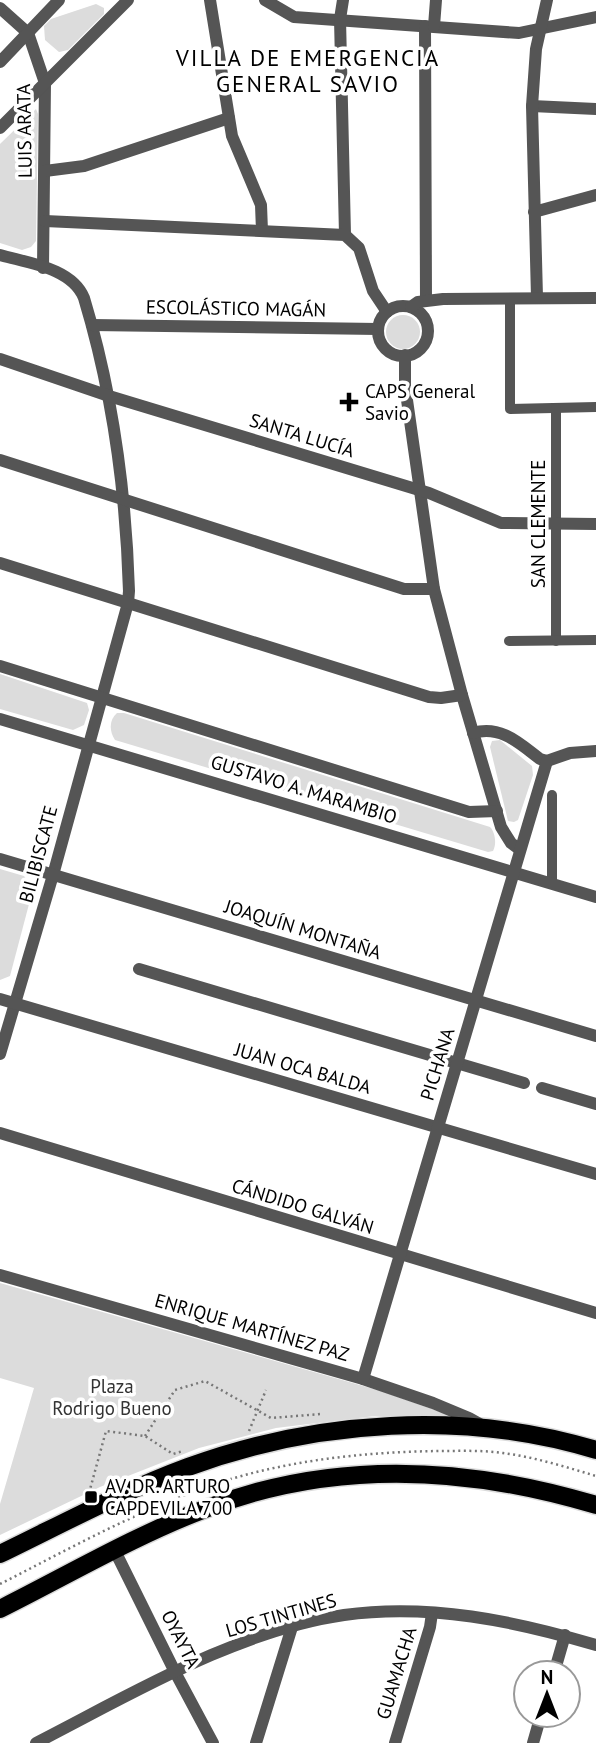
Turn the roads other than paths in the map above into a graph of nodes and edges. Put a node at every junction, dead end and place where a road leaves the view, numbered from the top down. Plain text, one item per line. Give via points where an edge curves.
1 (59, 0) edge
2 (128, 0) edge
3 (210, 0) edge
4 (265, 0) edge
5 (342, 0) edge
6 (436, 0) edge
7 (547, 0) edge
8 (0, 8) edge
9 (596, 17) edge
10 (340, 19) junction
11 (430, 26) junction
12 (540, 29) junction
13 (28, 33) junction
14 (0, 62) edge
15 (45, 83) junction
16 (531, 106) junction
17 (596, 108) edge
18 (229, 118) junction
19 (0, 128) edge
20 (45, 171) junction
21 (596, 195) edge
22 (534, 212) junction
23 (45, 220) junction
24 (262, 231) junction
25 (345, 235) junction
26 (0, 255) edge
27 (43, 268) junction
28 (510, 298) junction
29 (537, 298) junction
30 (596, 298) edge
31 (443, 299) junction
32 (426, 300) junction
33 (411, 307) junction
34 (387, 312) junction
35 (92, 325) junction
36 (378, 329) junction
37 (428, 332) junction
38 (405, 355) junction
39 (0, 359) edge
40 (109, 396) junction
41 (596, 407) edge
42 (556, 408) junction
43 (0, 460) edge
44 (419, 491) junction
45 (124, 498) junction
46 (596, 524) edge
47 (555, 525) junction
48 (0, 564) edge
49 (434, 589) junction
50 (128, 603) junction
51 (596, 640) edge
52 (509, 641) dead end
53 (556, 641) junction
54 (0, 666) edge
55 (462, 695) junction
56 (102, 697) junction
57 (0, 719) edge
58 (473, 733) junction
59 (88, 745) junction
60 (596, 751) edge
61 (547, 761) junction
62 (552, 795) dead end
63 (497, 811) junction
64 (519, 849) junction
65 (0, 859) edge
66 (513, 872) junction
67 (53, 874) junction
68 (552, 884) junction
69 (596, 897) edge
70 (139, 969) dead end
71 (0, 999) edge
72 (476, 1000) junction
73 (15, 1004) junction
74 (596, 1036) edge
75 (0, 1054) edge
76 (457, 1065) junction
77 (524, 1083) dead end
78 (542, 1088) dead end
79 (596, 1104) edge
80 (438, 1128) junction
81 (0, 1133) edge
82 (596, 1174) edge
83 (400, 1256) junction
84 (0, 1275) edge
85 (596, 1313) edge
86 (363, 1379) junction
87 (488, 1429) junction
88 (596, 1450) edge
89 (596, 1505) edge
90 (116, 1550) junction
91 (0, 1554) edge
92 (0, 1609) edge
93 (432, 1613) junction
94 (292, 1628) junction
95 (565, 1635) junction
96 (596, 1645) edge
97 (558, 1659) edge
98 (175, 1672) junction
99 (36, 1743) edge
100 (214, 1743) edge
101 (256, 1743) edge
102 (395, 1743) edge

1 - 13 street
2 - 15 street
3 - 18 street
4 - 10 street via 294,17
5 - 10 street
6 - 11 street
7 - 12 street
8 - 13 street, LUIS ARATA
9 - 12 street
10 - 11 street
10 - 25 street
11 - 12 street via 519,33
11 - 32 street
12 - 16 street
13 - 14 street
13 - 15 street, LUIS ARATA
15 - 19 street
15 - 20 street, LUIS ARATA
16 - 17 street
16 - 22 street
18 - 20 street via 83,166
18 - 24 street via 261,205
20 - 23 street, LUIS ARATA
21 - 22 street
22 - 29 street
23 - 24 street
23 - 27 street, LUIS ARATA
24 - 25 street
25 - 34 street via 359,248 373,291
26 - 27 street, BILIBISCATE
27 - 35 street, BILIBISCATE via 80,287
28 - 29 street
28 - 31 street
28 - 42 street via 510,409
29 - 30 street
31 - 32 street
31 - 37 street
32 - 33 street
33 - 34 street
33 - 37 street via 424,317
34 - 36 street
35 - 36 street, ESCOLÁSTICO MAGÁN
35 - 40 street, BILIBISCATE
36 - 38 street via 386,349
37 - 38 street via 423,347
38 - 44 street
39 - 40 street, SANTA LUCÍA
40 - 44 street, SANTA LUCÍA
40 - 45 street, BILIBISCATE
41 - 42 street
42 - 47 street, SAN CLEMENTE
43 - 45 street
44 - 47 street, SANTA LUCÍA via 500,523
44 - 49 street
45 - 49 street via 404,589
45 - 50 street, BILIBISCATE
46 - 47 street, SANTA LUCÍA
47 - 53 street, SAN CLEMENTE
48 - 50 street
49 - 55 street
50 - 55 street via 429,696
50 - 56 street, BILIBISCATE
51 - 53 street
52 - 53 street
54 - 56 street
55 - 58 street
56 - 59 street, BILIBISCATE
56 - 63 street via 469,813
57 - 59 street, GUSTAVO A. MARAMBIO
58 - 61 street via 498,731
58 - 63 street
59 - 66 street, GUSTAVO A. MARAMBIO
59 - 67 street, BILIBISCATE
60 - 61 street
61 - 64 street, PICHANA
62 - 68 street
63 - 64 street via 503,834
64 - 66 street, PICHANA
65 - 67 street, JOAQUÍN MONTAÑA
66 - 68 street, GUSTAVO A. MARAMBIO
66 - 72 street, PICHANA
67 - 72 street, JOAQUÍN MONTAÑA
67 - 73 street, BILIBISCATE
68 - 69 street, GUSTAVO A. MARAMBIO
70 - 76 street
71 - 73 street, JUAN OCA BALDA
72 - 74 street, JOAQUÍN MONTAÑA
72 - 76 street, PICHANA
73 - 75 street, BILIBISCATE
73 - 80 street, JUAN OCA BALDA
76 - 77 street
76 - 80 street, PICHANA
78 - 79 street
80 - 82 street, JUAN OCA BALDA
80 - 83 street, PICHANA
81 - 83 street, CÁNDIDO GALVÁN
83 - 85 street, CÁNDIDO GALVÁN
83 - 86 street, PICHANA
84 - 86 street, ENRIQUE MARTÍNEZ PAZ
86 - 87 street, ENRIQUE MARTÍNEZ PAZ
87 - 88 main road via 538,1435
87 - 91 main road via 397,1426 248,1448 141,1486
89 - 90 main road via 538,1488 466,1476 339,1476 293,1483 206,1508
90 - 92 main road
90 - 98 street, OYAYTA
93 - 94 street, LOS TINTINES via 342,1615
93 - 95 street, LOS TINTINES
93 - 102 street, GUAMACHA
94 - 98 street, LOS TINTINES
94 - 101 street
95 - 96 street, LOS TINTINES
95 - 97 street
98 - 99 street, LOS TINTINES
98 - 100 street, OYAYTA

